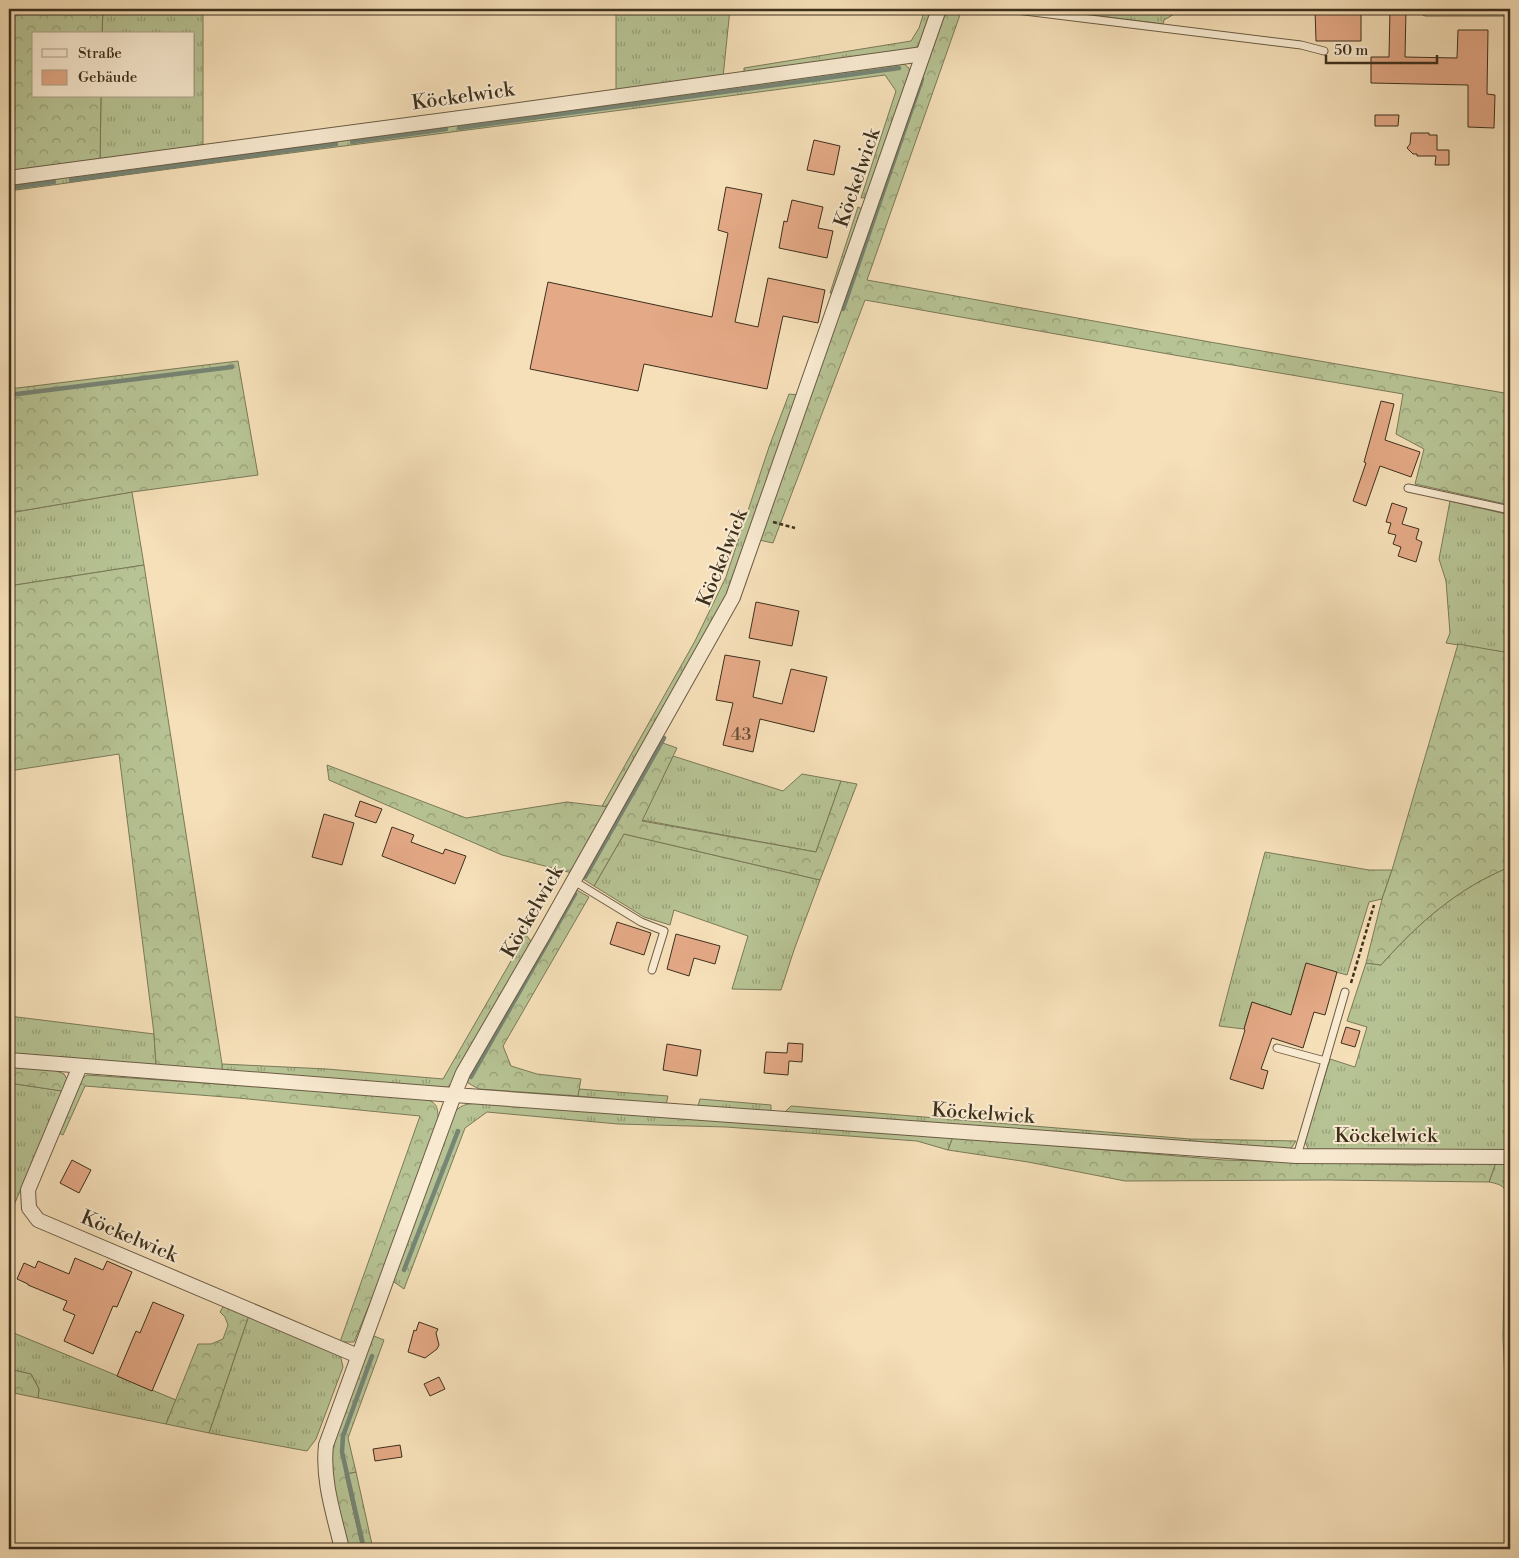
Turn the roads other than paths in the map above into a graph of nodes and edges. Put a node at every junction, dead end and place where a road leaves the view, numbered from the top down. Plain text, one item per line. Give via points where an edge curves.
1 (940, 9) edge
2 (1009, 9) edge
3 (1426, 12) dead end
4 (1510, 12) edge
5 (1324, 51) dead end
6 (923, 54) junction
7 (9, 178) edge
8 (1408, 488) dead end
9 (1510, 510) edge
10 (574, 881) junction
11 (652, 970) dead end
12 (1345, 992) road end
13 (1277, 1048) dead end
14 (9, 1060) edge
15 (1325, 1062) junction
16 (80, 1066) junction
17 (454, 1095) junction
18 (1296, 1156) junction
19 (1510, 1157) edge
20 (358, 1356) junction
21 (342, 1549) edge

1 - 6 street, Köckelwick
2 - 5 lane via 1301,45
3 - 4 lane
6 - 7 street, Köckelwick
6 - 10 street, Köckelwick via 733,597
8 - 9 lane
10 - 11 lane via 641,922 664,931
10 - 17 street, Köckelwick via 463,1073
12 - 15 lane
13 - 15 lane
14 - 16 street, Köckelwick
15 - 18 lane
16 - 17 street, Köckelwick
16 - 20 street, Köckelwick via 28,1190 29,1208 38,1220
17 - 18 street, Köckelwick
17 - 20 street, Köckelwick
18 - 19 street, Köckelwick
20 - 21 street, Köckelwick via 324,1457

